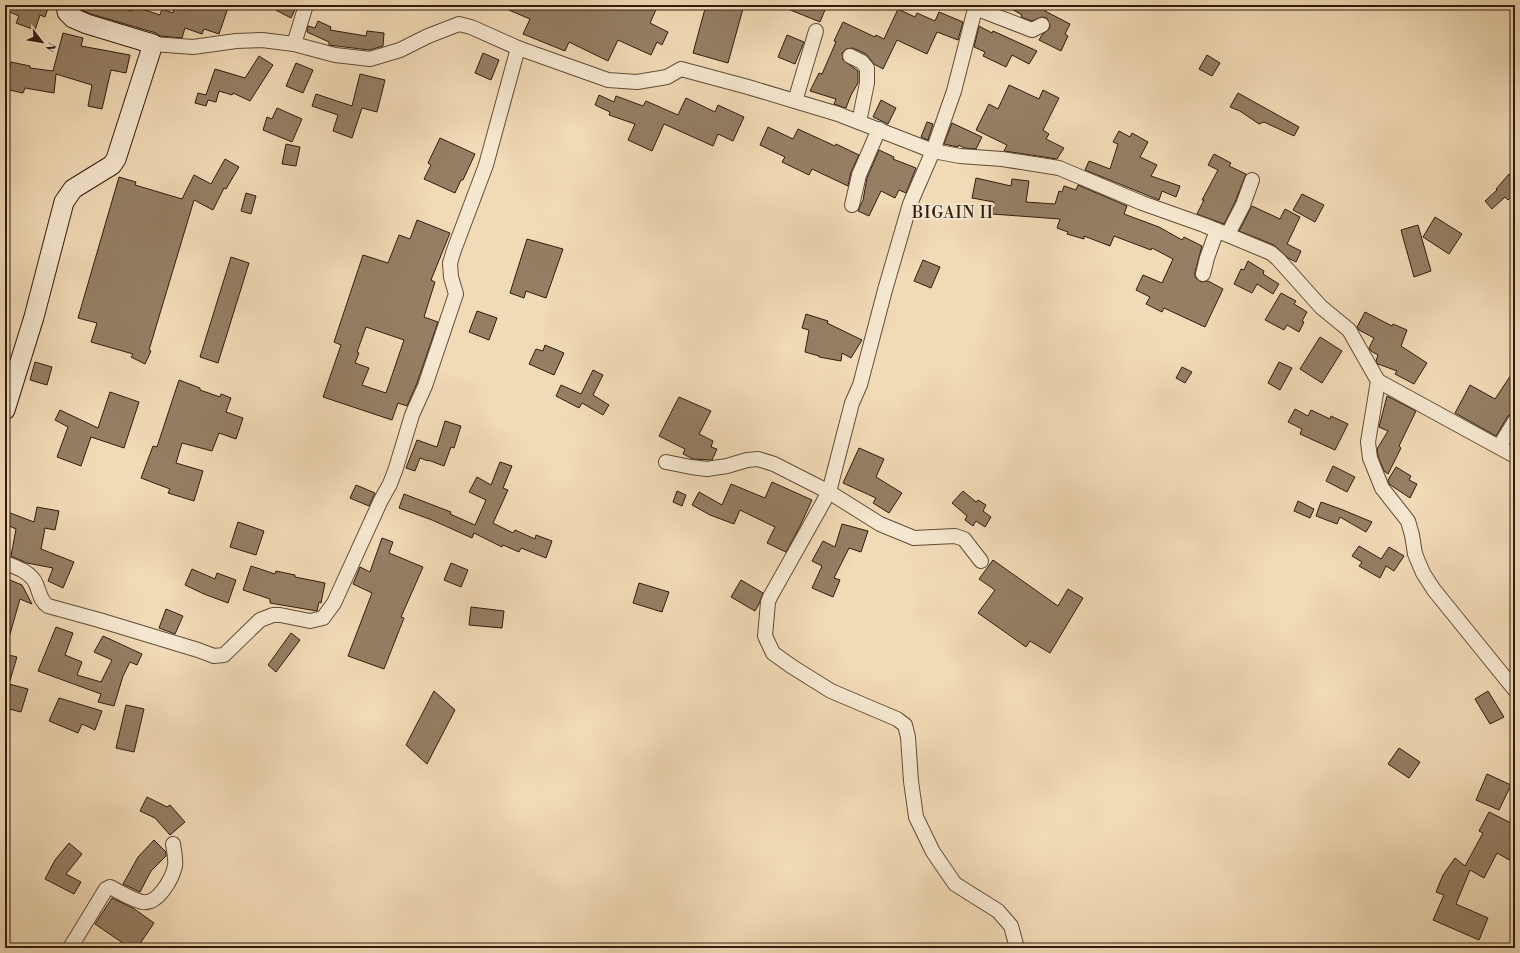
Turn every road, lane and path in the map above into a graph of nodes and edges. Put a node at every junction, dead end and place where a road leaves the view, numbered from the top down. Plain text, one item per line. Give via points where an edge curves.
1 (66, 5) edge
2 (306, 5) edge
3 (975, 6) edge
4 (1042, 25) dead end
5 (816, 31) dead end
6 (153, 44) junction
7 (294, 44) junction
8 (518, 48) junction
9 (850, 56) dead end
10 (795, 101) junction
11 (859, 122) junction
12 (879, 129) junction
13 (933, 151) junction
14 (1252, 180) dead end
15 (852, 204) dead end
16 (1222, 232) junction
17 (1203, 274) dead end
18 (1378, 381) junction
19 (5, 410) edge
20 (1515, 421) edge
21 (1499, 447) junction
22 (1515, 456) edge
23 (666, 462) dead end
24 (829, 492) junction
25 (981, 561) dead end
26 (5, 563) edge
27 (1515, 690) edge
28 (173, 844) dead end
29 (70, 948) edge
30 (1017, 948) edge

1 - 6 street via 67,12 73,18
2 - 7 street
3 - 4 street via 1032,30
3 - 13 street via 954,91
5 - 10 street
6 - 7 street via 193,46 262,40
6 - 19 street via 116,159 112,165 73,189 64,202 34,317
7 - 8 street via 335,55 370,59 400,50 459,24
8 - 10 street via 608,80 637,82 667,77 681,70
8 - 26 street via 486,165 450,263 456,294 450,313 425,386 412,415 390,484 334,603 323,618 310,621 273,615 260,620 224,655 214,656 48,606 43,603 32,577 19,568
9 - 11 street via 862,62 867,68 867,83
10 - 11 street
11 - 12 street
12 - 13 street
12 - 15 street via 859,175
13 - 16 street via 1059,168 1142,203
13 - 24 street via 910,204
14 - 16 street via 1243,205
16 - 17 street via 1206,258
16 - 18 street via 1271,253 1278,259 1320,307 1350,330
18 - 21 street
18 - 27 street via 1368,442 1375,473 1382,488 1408,521 1415,554 1434,590
20 - 21 street
21 - 22 street
23 - 24 street via 707,469 758,458
24 - 25 street via 880,524 914,538 955,536 964,539
24 - 30 street via 770,597 765,636 773,652 791,666 831,691 897,719 905,725 916,817 933,852 955,884 998,911 1011,926
28 - 29 street via 176,864 170,882 159,894 143,902 110,887 106,889

